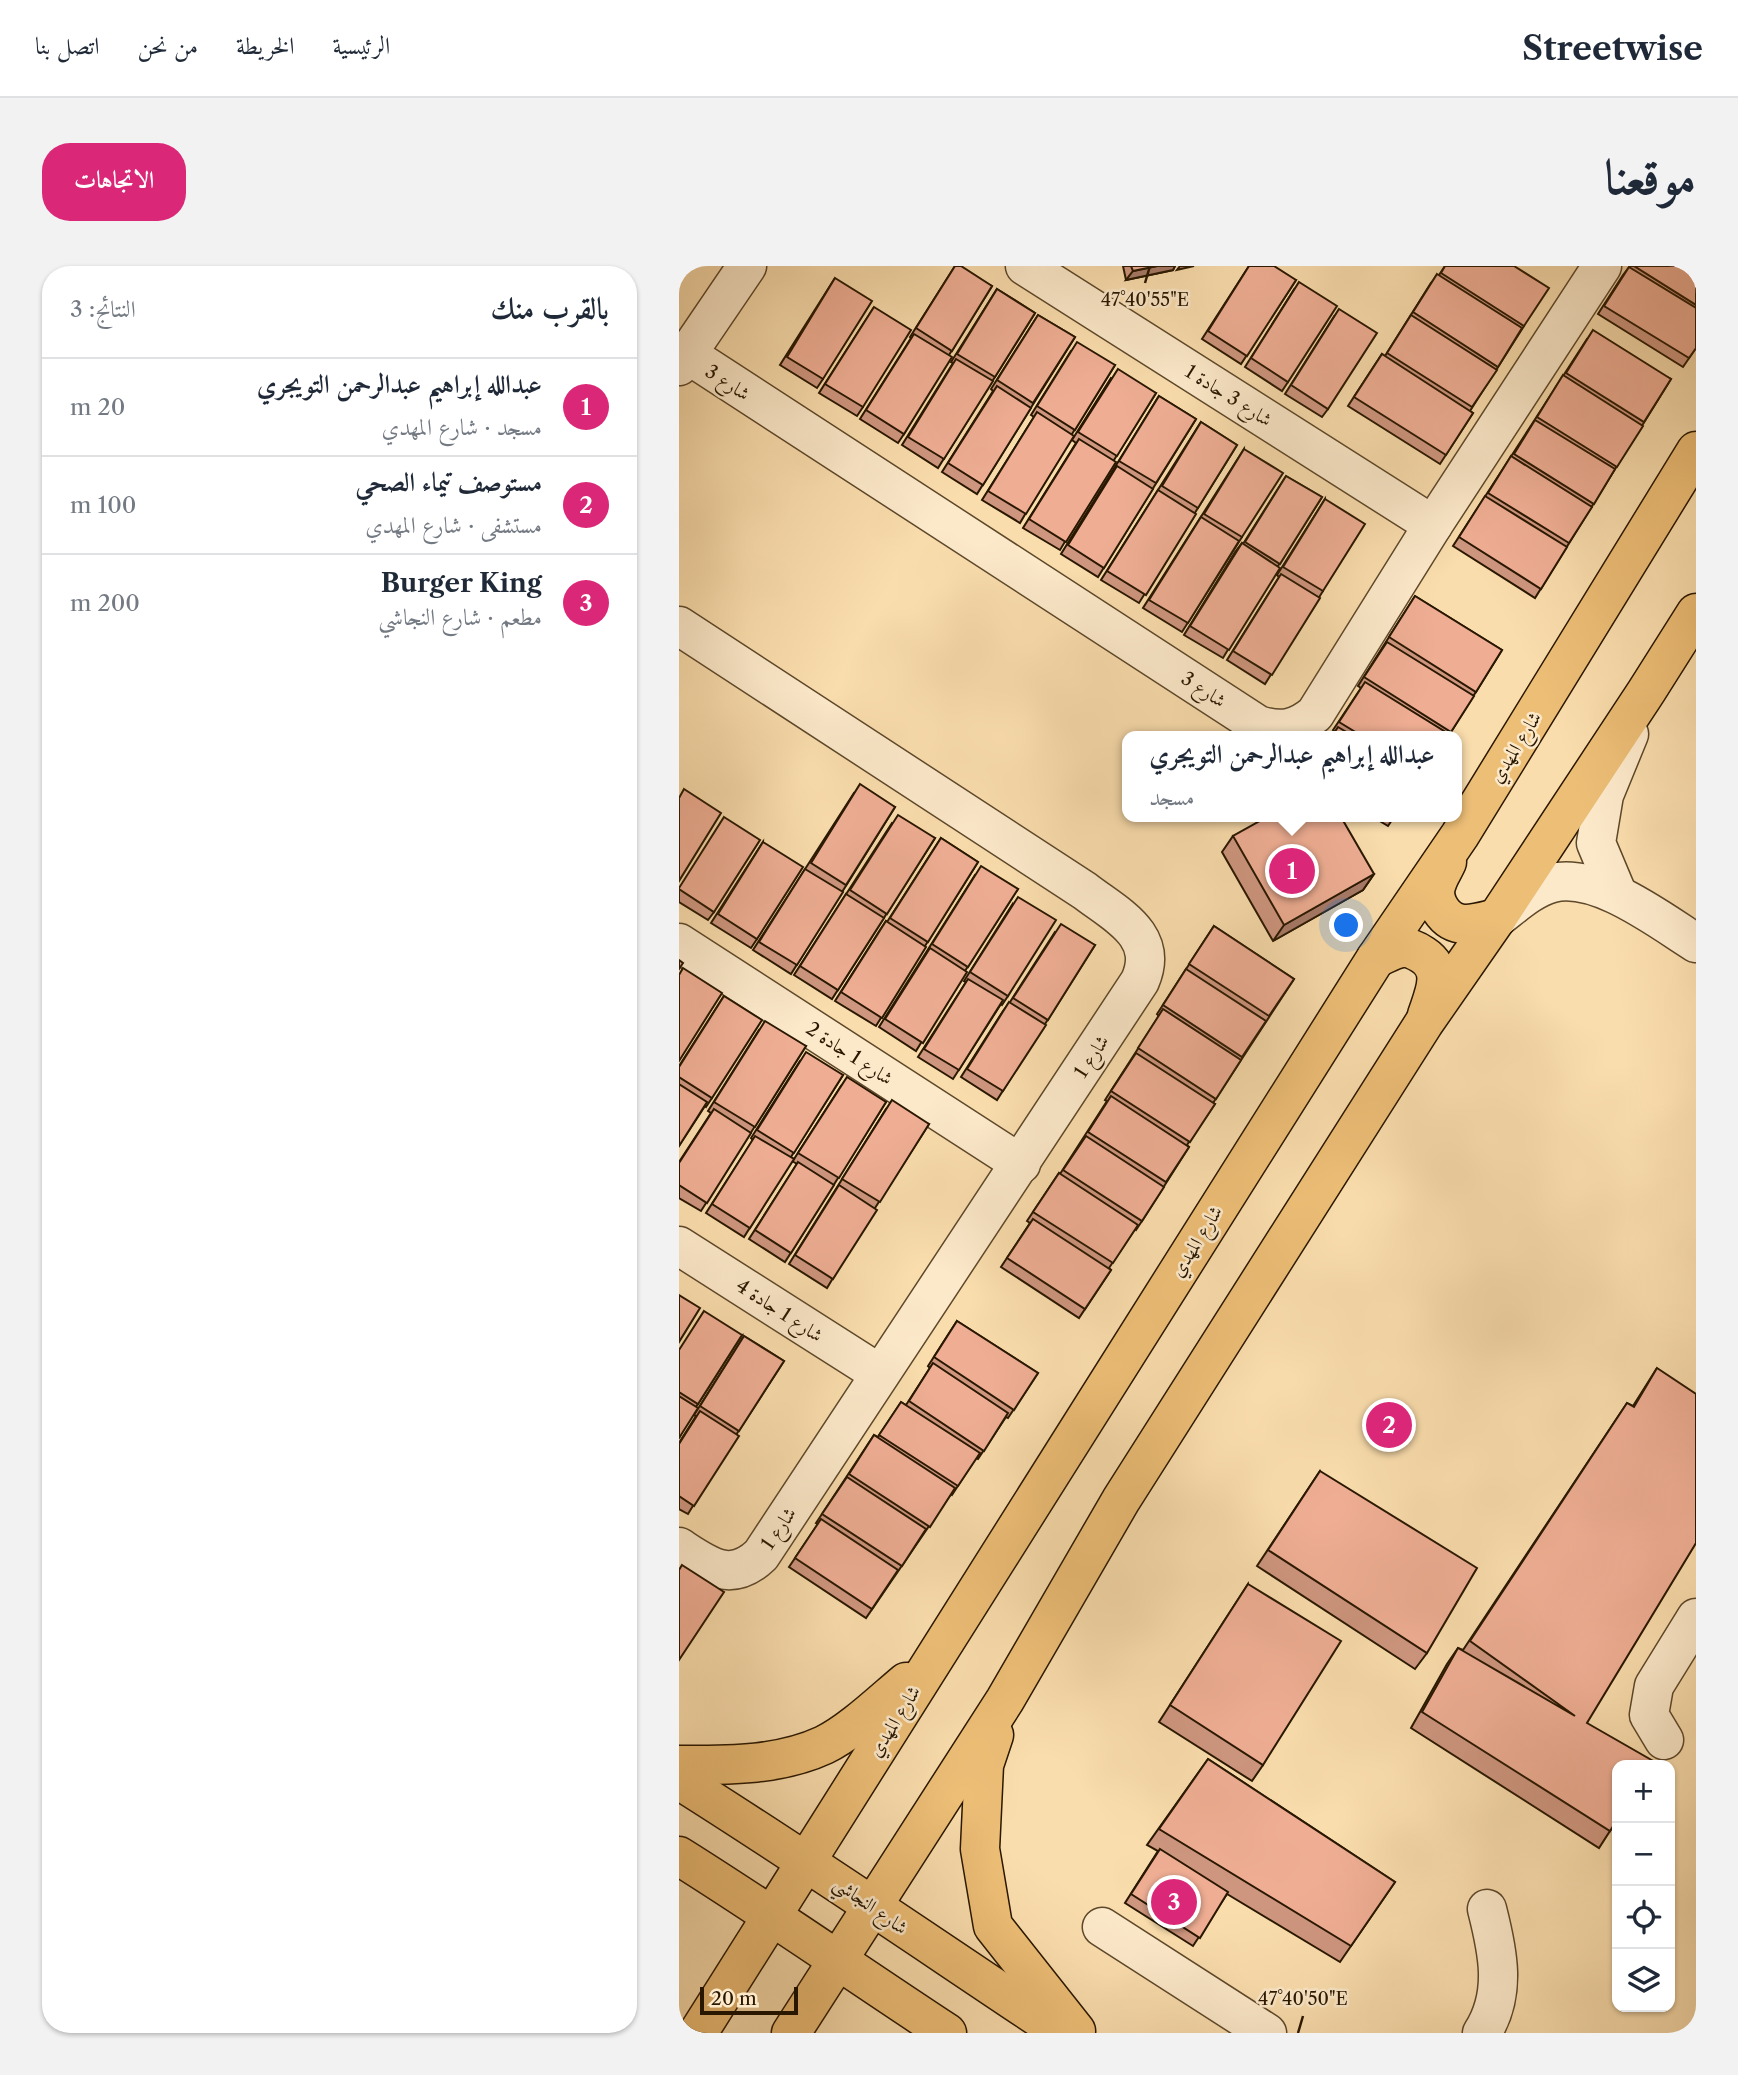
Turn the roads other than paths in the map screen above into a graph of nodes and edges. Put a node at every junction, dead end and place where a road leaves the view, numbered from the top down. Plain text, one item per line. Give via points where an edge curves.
1 (747, 266) edge
2 (1025, 266) edge
3 (1602, 266) edge
4 (683, 360) edge
5 (1696, 451) edge
6 (1433, 525) junction
7 (1696, 613) edge
8 (679, 626) edge
9 (1646, 692) junction
10 (1460, 835) junction
11 (1618, 893) junction
12 (1497, 918) junction
13 (679, 943) edge
14 (1696, 943) edge
15 (1376, 958) junction
16 (1424, 1023) junction
17 (1021, 1164) junction
18 (679, 1246) edge
19 (880, 1374) junction
20 (679, 1547) edge
21 (1696, 1618) edge
22 (932, 1661) junction
23 (1005, 1700) junction
24 (1664, 1740) dead end
25 (679, 1765) edge
26 (679, 1780) edge
27 (679, 1856) edge
28 (806, 1860) junction
29 (871, 1906) junction
30 (1487, 1909) dead end
31 (772, 1914) junction
32 (1102, 1927) dead end
33 (837, 1961) junction
34 (698, 2033) edge
35 (791, 2033) edge
36 (947, 2033) edge
37 (1062, 2033) edge
38 (1077, 2033) edge
39 (1267, 2033) edge
40 (1482, 2033) edge

1 - 4 street
2 - 6 street, شارع 3 جادة 1
3 - 6 street, شارع 3
4 - 6 street, شارع 3 via 1258,725 1274,730 1289,730 1315,714
5 - 10 main road, شارع المهدي
7 - 9 main road
8 - 17 street, شارع 1 via 1085,891 1136,931 1146,957 1140,981
9 - 11 street via 1604,795 1596,843
9 - 12 main road
10 - 12 main road via 1436,884 1435,898 1454,923
10 - 15 main road, شارع المهدي
11 - 12 street via 1573,882 1552,883
11 - 14 street
12 - 16 main road
13 - 17 street, شارع 1 جادة 2
15 - 16 main road via 1403,947 1428,958 1437,971 1437,986
15 - 22 main road, شارع المهدي
16 - 23 main road via 1121,1500
17 - 19 street, شارع 1
18 - 19 street, شارع 1 جادة 4
19 - 20 street, شارع 1 via 750,1566 720,1570
21 - 24 street via 1654,1686 1649,1715
22 - 25 main road via 824,1745 775,1761
22 - 28 main road, شارع المهدي
23 - 29 main road
23 - 38 main road via 984,1765 980,1849 993,1926
26 - 28 main road, شارع النجاشي
27 - 31 main road
28 - 29 main road, شارع النجاشي
28 - 31 main road, شارع المهدي
29 - 33 main road
29 - 37 main road, شارع النجاشي
30 - 40 street via 1497,1950 1499,1989 1492,2018
31 - 33 main road
31 - 34 main road, شارع المهدي
32 - 39 street
33 - 35 main road
33 - 36 main road

